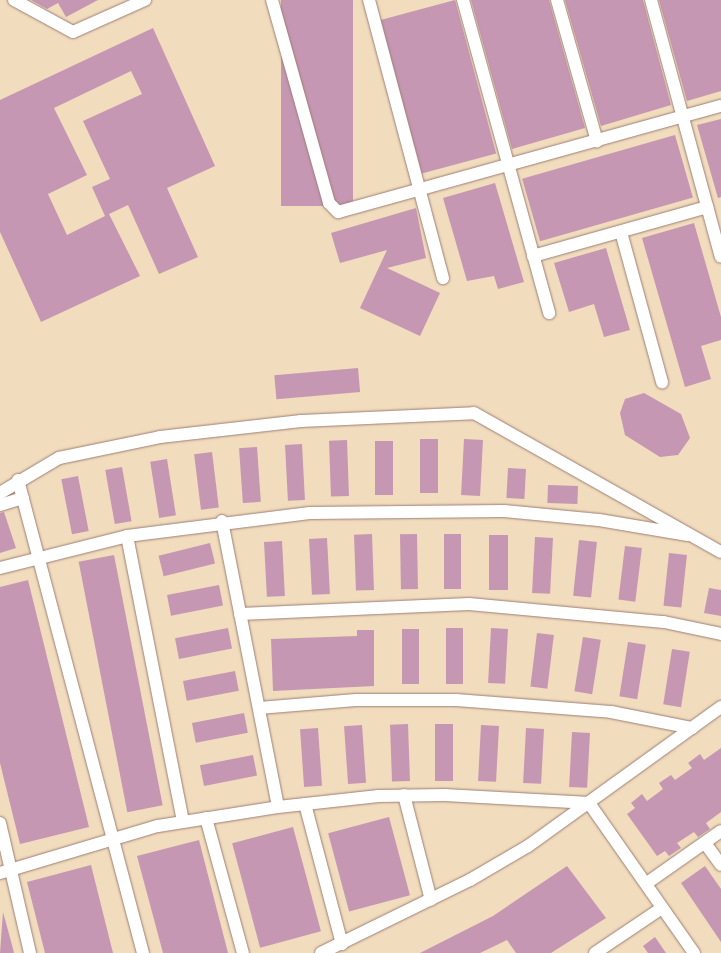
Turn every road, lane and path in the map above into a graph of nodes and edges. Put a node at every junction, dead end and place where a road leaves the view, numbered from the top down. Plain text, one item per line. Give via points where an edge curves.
1 (14, 0) edge
2 (145, 0) edge
3 (272, 0) edge
4 (370, 0) edge
5 (463, 0) edge
6 (557, 0) edge
7 (651, 0) edge
8 (721, 106) edge
9 (683, 117) junction
10 (597, 141) junction
11 (509, 165) junction
12 (422, 190) junction
13 (707, 207) junction
14 (622, 232) junction
15 (533, 256) junction
16 (721, 257) edge
17 (444, 278) dead end
18 (548, 313) dead end
19 (662, 382) dead end
20 (18, 480) junction
21 (0, 493) edge
22 (23, 498) junction
23 (0, 505) edge
24 (222, 521) junction
25 (127, 536) junction
26 (698, 536) junction
27 (721, 552) edge
28 (38, 556) junction
29 (0, 568) edge
30 (240, 614) junction
31 (721, 634) edge
32 (721, 707) edge
33 (259, 708) junction
34 (692, 728) junction
35 (404, 796) junction
36 (589, 803) junction
37 (305, 804) junction
38 (278, 807) junction
39 (206, 818) junction
40 (183, 822) junction
41 (0, 823) edge
42 (721, 831) edge
43 (113, 838) junction
44 (705, 842) junction
45 (721, 865) edge
46 (5, 871) edge
47 (646, 883) junction
48 (431, 900) junction
49 (662, 908) junction
50 (342, 944) junction
51 (30, 953) edge
52 (142, 953) edge
53 (243, 953) edge
54 (321, 953) edge
55 (595, 953) edge
56 (694, 953) edge

1 - 2 street via 73,32
3 - 12 street via 331,208 342,211
4 - 12 street
5 - 11 street
6 - 10 street
7 - 9 street
8 - 9 street
9 - 10 street
9 - 13 street
10 - 11 street
11 - 12 street
11 - 15 street
12 - 17 street
13 - 14 street
13 - 16 street
14 - 15 street
14 - 19 street
15 - 18 street
20 - 21 street
20 - 22 street
20 - 26 street via 59,458 201,431 301,421 474,413
22 - 23 street
22 - 28 street
24 - 25 street
24 - 26 street via 310,513 504,511 598,520
24 - 30 street
25 - 28 street
25 - 40 street
26 - 27 street
28 - 29 street
28 - 43 street
30 - 31 street via 469,604 664,622
30 - 33 street
32 - 34 street
33 - 34 street via 356,700 456,700 611,712
33 - 38 street
34 - 36 street
35 - 36 street
35 - 37 street
35 - 48 street
36 - 47 street
36 - 48 street via 528,846
37 - 38 street
37 - 50 street
38 - 39 street
39 - 40 street
39 - 53 street
40 - 43 street
41 - 46 street
42 - 44 street
43 - 46 street
43 - 52 street
44 - 45 street
44 - 47 street
46 - 51 street
47 - 49 street
48 - 50 street
49 - 55 street
49 - 56 street
50 - 54 street

